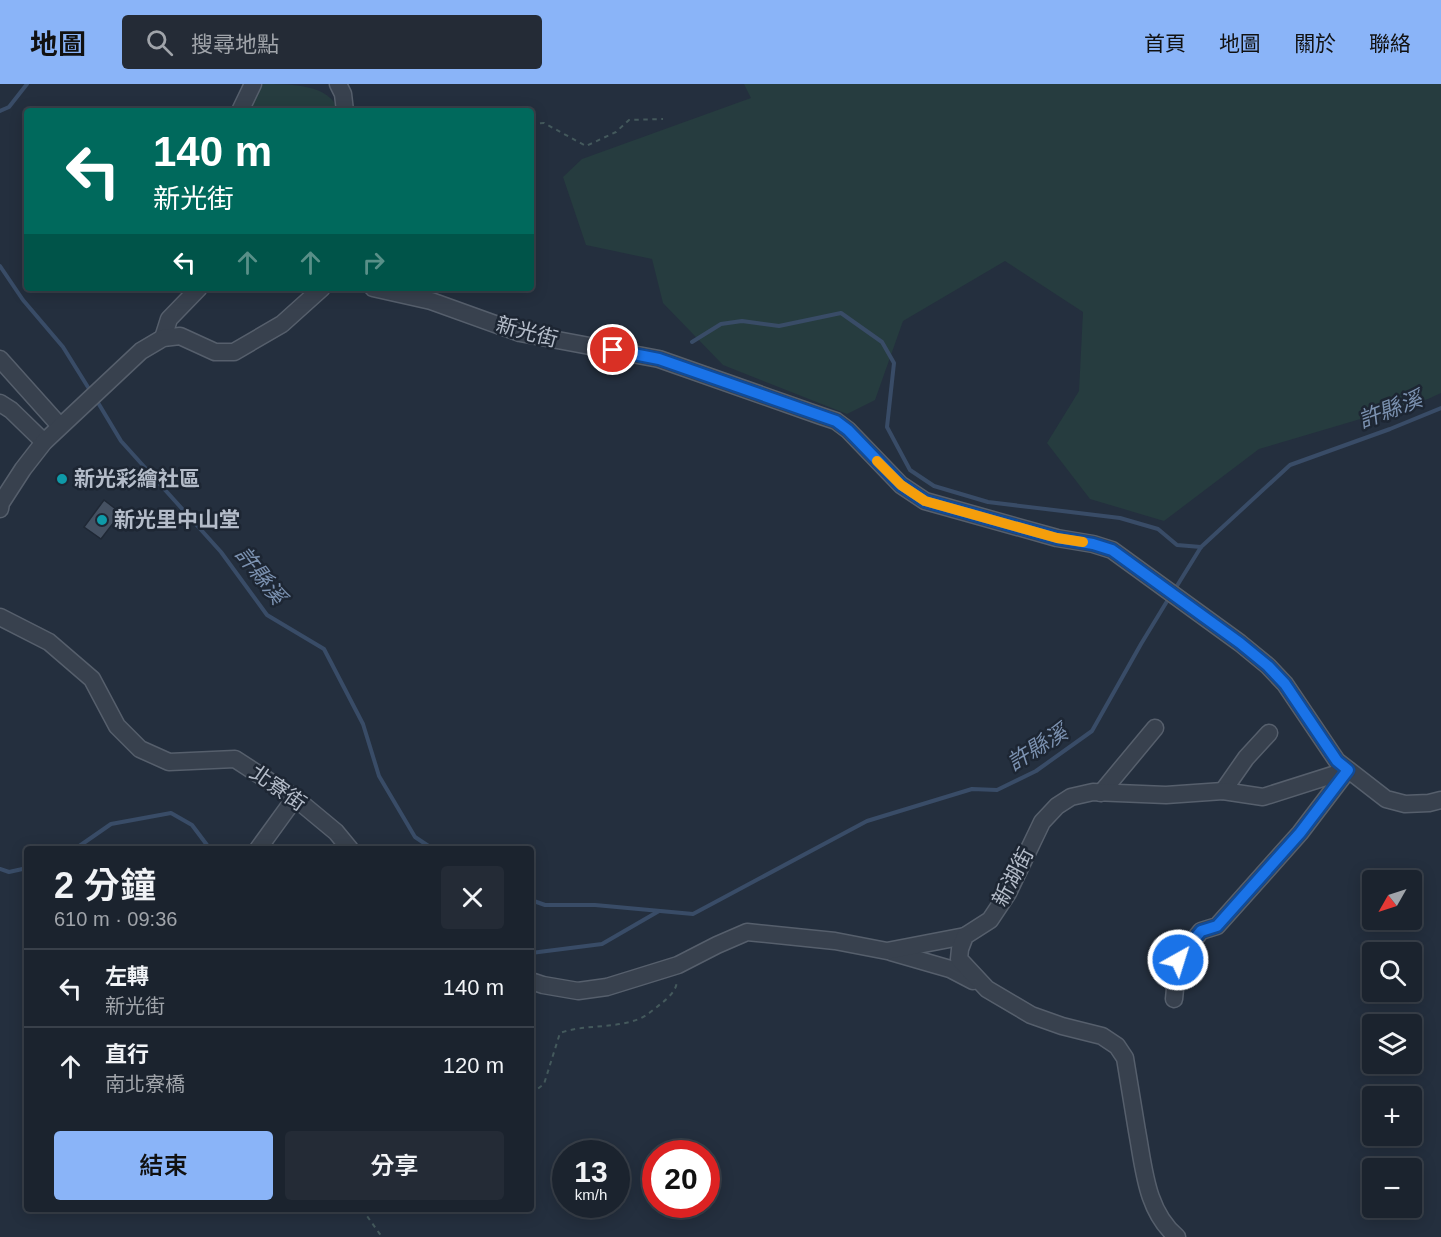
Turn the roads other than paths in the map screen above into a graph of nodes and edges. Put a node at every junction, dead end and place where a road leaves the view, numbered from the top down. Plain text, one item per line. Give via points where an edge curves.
1 (254, 84) edge
2 (338, 84) edge
3 (242, 108) edge
4 (345, 108) edge
5 (196, 291) edge
6 (319, 291) edge
7 (386, 291) edge
8 (163, 338) junction
9 (0, 359) edge
10 (0, 404) edge
11 (64, 422) junction
12 (44, 442) junction
13 (0, 505) edge
14 (0, 617) edge
15 (1155, 728) dead end
16 (1269, 733) dead end
17 (1348, 770) junction
18 (1223, 791) junction
19 (1101, 793) junction
20 (295, 798) junction
21 (1441, 800) edge
22 (260, 846) edge
23 (348, 846) edge
24 (965, 936) junction
25 (887, 951) junction
26 (534, 982) edge
27 (987, 989) junction
28 (1174, 999) dead end
29 (1177, 1237) edge

1 - 3 street
2 - 4 street
5 - 8 street via 169,319
6 - 8 street via 282,324 234,352 215,352 180,336
7 - 17 street, 新光街 via 431,301 520,333 659,359 829,418 848,430 901,485 925,501 1112,550 1268,666 1285,684 1337,761
8 - 11 street via 141,351
9 - 11 street
10 - 12 street
11 - 12 street
12 - 13 street
14 - 20 street, 北寮街 via 50,642 92,679 117,726 140,749 169,762 235,759
15 - 19 street
16 - 18 street
17 - 18 street, 新湖街 via 1263,797
17 - 21 street via 1386,799 1405,804
17 - 28 street via 1300,833 1217,926 1201,931 1178,960
18 - 19 street, 新湖街 via 1166,795
19 - 24 street, 新湖街 via 1071,796 1042,822 1008,893 990,920
20 - 22 street
20 - 23 street, 北寮街
24 - 25 street
24 - 27 street via 959,959
25 - 26 street via 747,932 678,965 607,987 578,991
25 - 27 street via 950,969
27 - 29 street via 1031,1015 1102,1036 1117,1046 1125,1058 1144,1179 1156,1209

